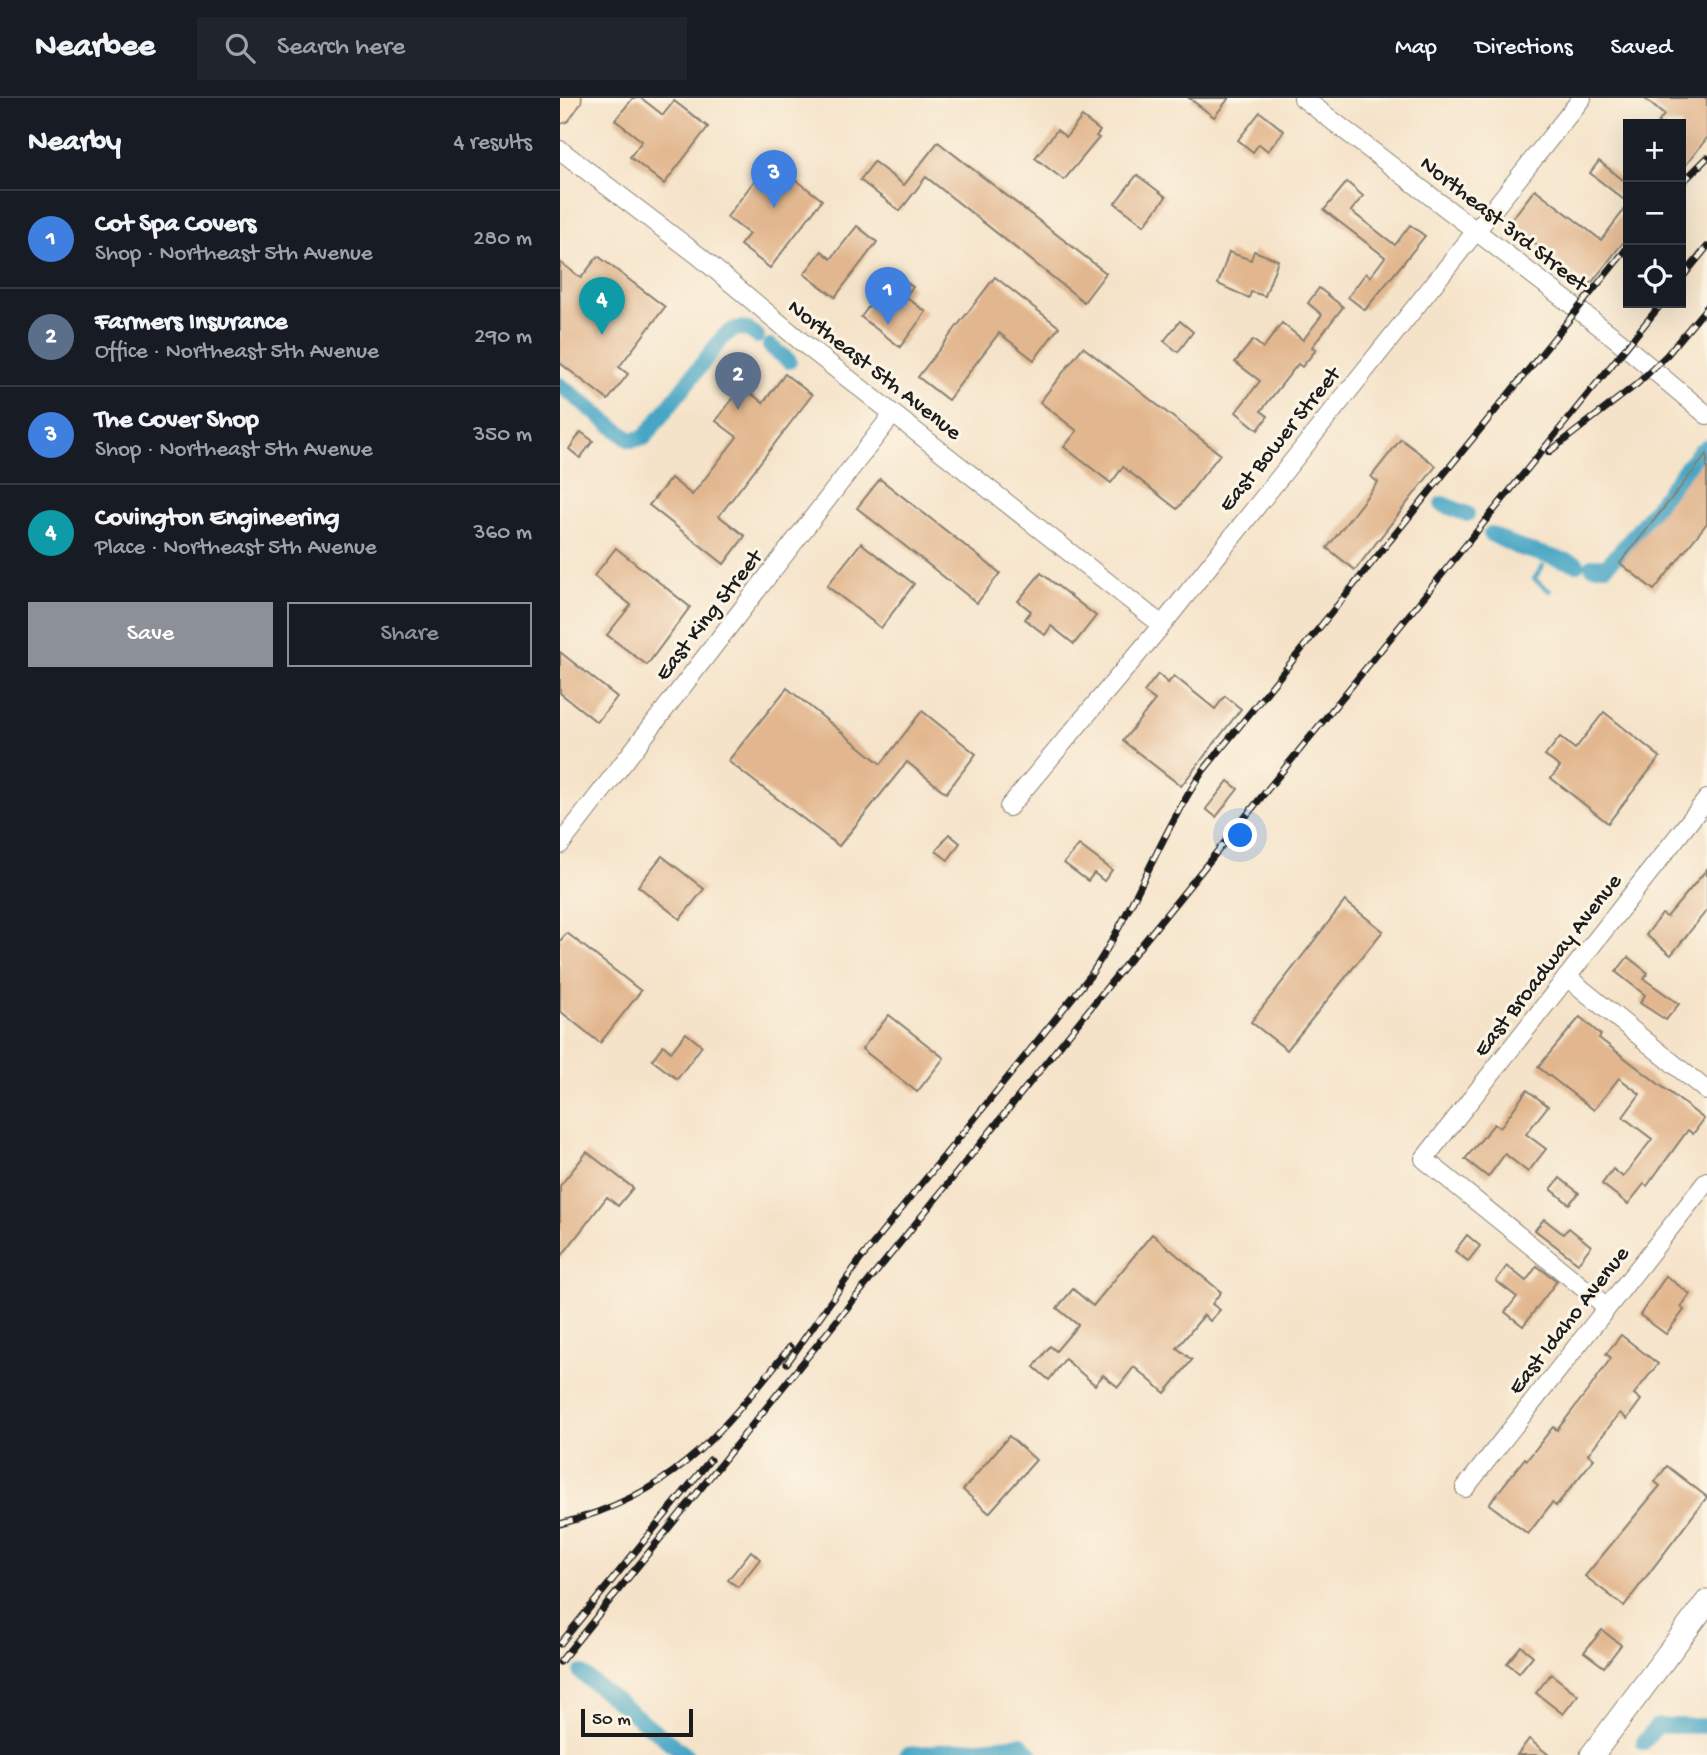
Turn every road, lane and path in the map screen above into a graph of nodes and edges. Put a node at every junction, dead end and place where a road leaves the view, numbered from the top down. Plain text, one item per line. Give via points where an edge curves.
1 (569, 98) edge
2 (1303, 98) edge
3 (1582, 98) edge
4 (560, 111) edge
5 (560, 150) edge
6 (1475, 231) junction
7 (894, 414) junction
8 (1707, 415) edge
9 (1162, 625) junction
10 (1707, 799) edge
11 (1009, 807) dead end
12 (560, 845) edge
13 (1567, 977) junction
14 (1707, 1091) edge
15 (1707, 1181) edge
16 (1607, 1307) junction
17 (1465, 1488) dead end
18 (1707, 1602) edge
19 (1592, 1755) edge

1 - 4 main road
2 - 6 street, Northeast 3rd Street
3 - 6 street, East Bower Street
5 - 7 street, Northeast 5th Avenue
6 - 8 street, Northeast 3rd Street
6 - 9 street, East Bower Street
7 - 9 street, Northeast 5th Avenue
7 - 12 street, East King Street
9 - 11 street, East Bower Street
10 - 13 street, East Broadway Avenue
13 - 14 street
13 - 16 street, East Broadway Avenue via 1424,1159
15 - 16 street, East Idaho Avenue
16 - 17 street, East Idaho Avenue
18 - 19 street

